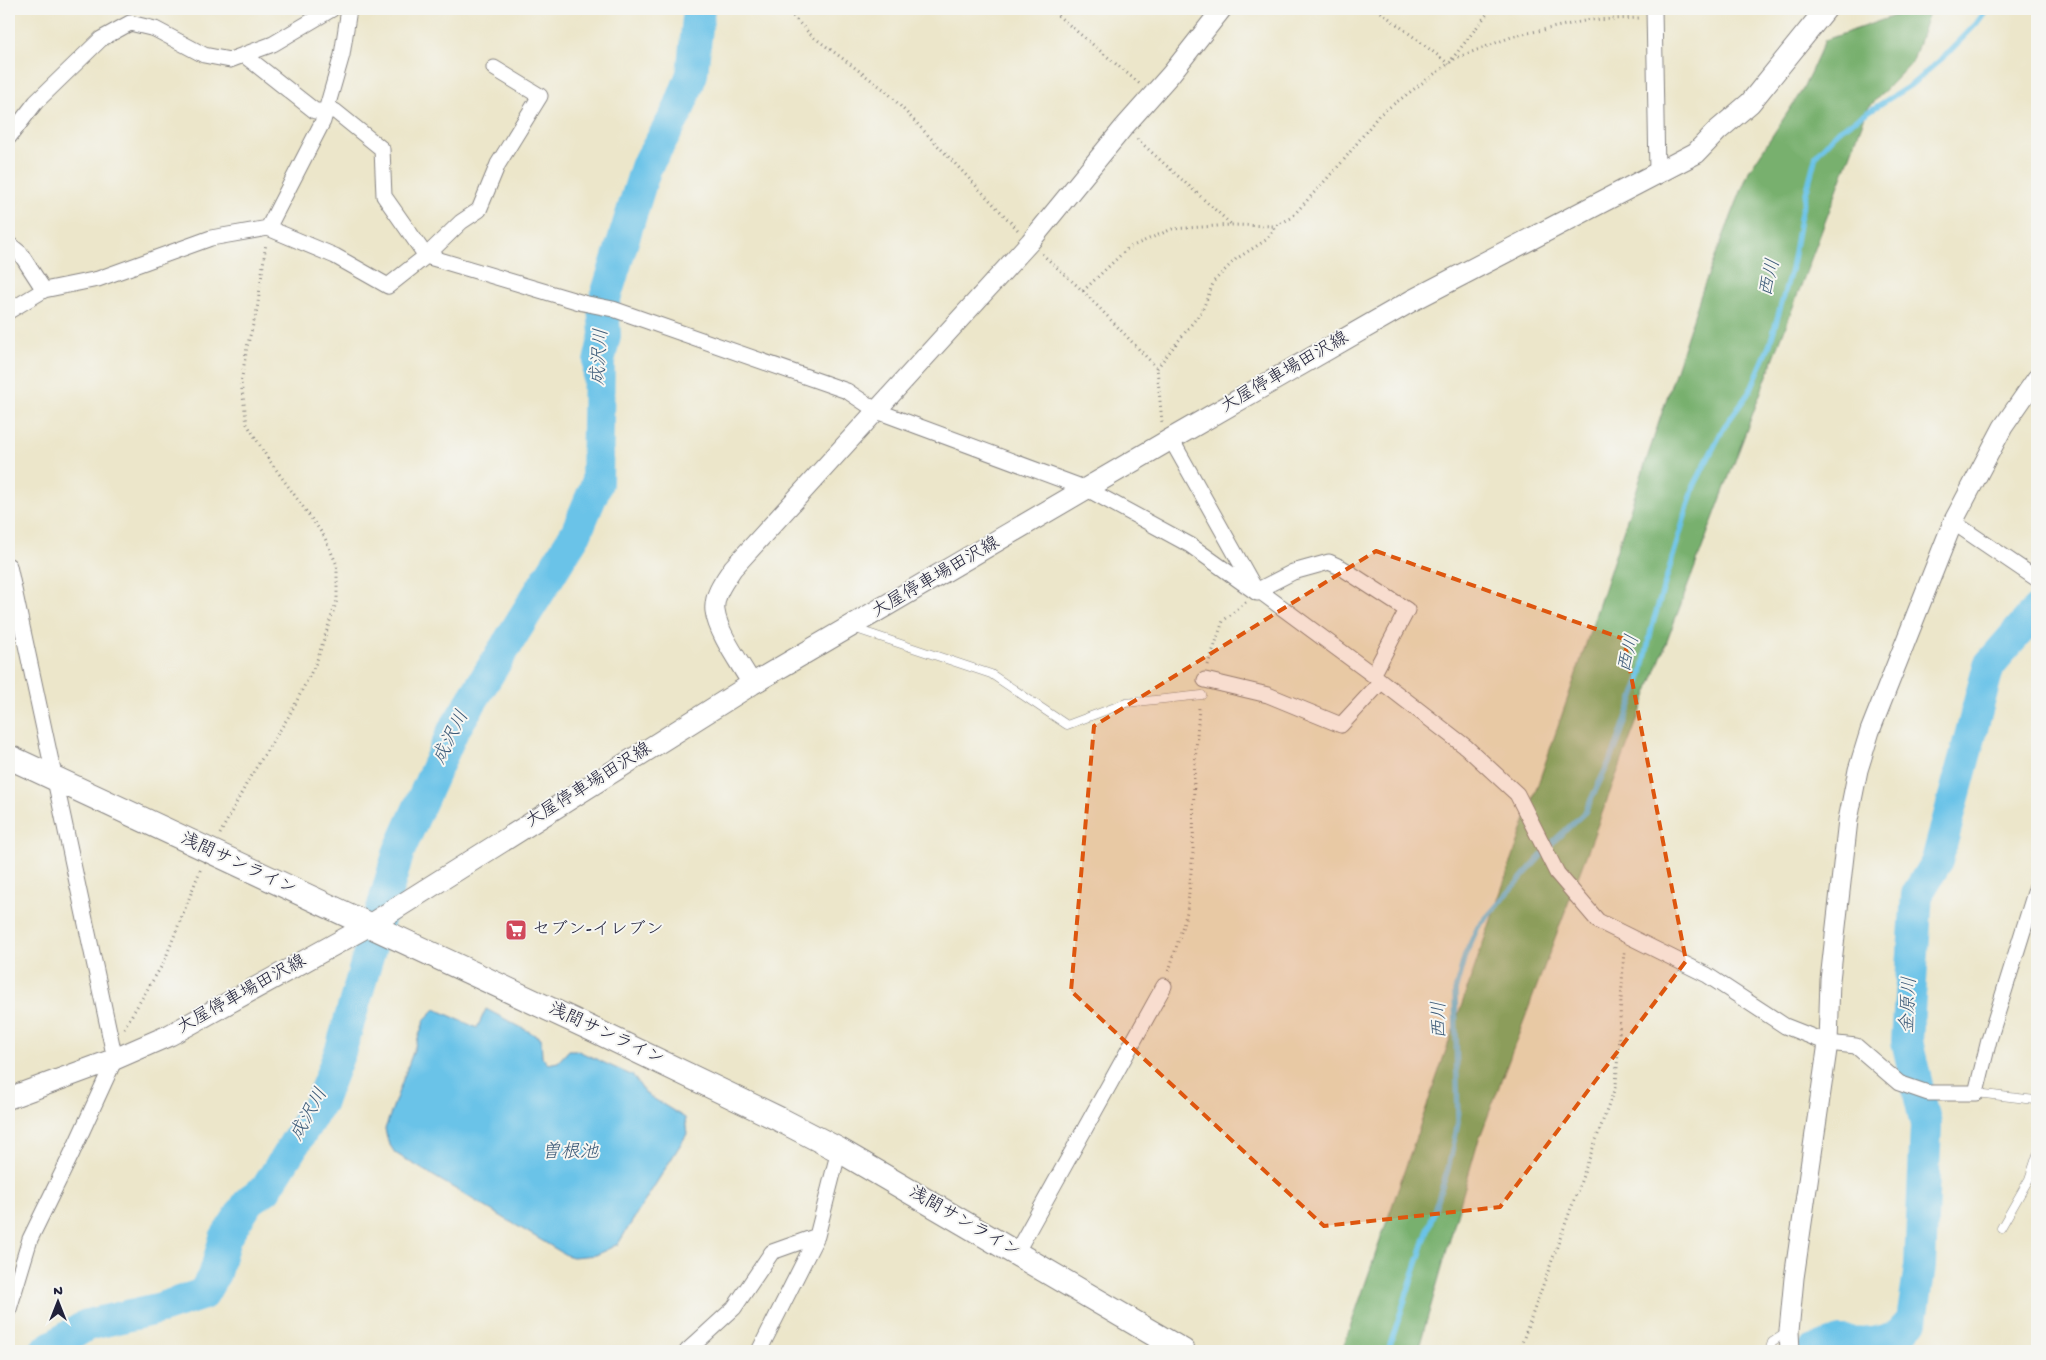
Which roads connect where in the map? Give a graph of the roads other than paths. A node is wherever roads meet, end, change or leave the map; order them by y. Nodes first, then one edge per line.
1 (332, 9) edge
2 (349, 9) edge
3 (1222, 9) edge
4 (1826, 9) edge
5 (1654, 13) edge
6 (244, 55) junction
7 (494, 68) dead end
8 (325, 111) junction
9 (9, 137) edge
10 (1657, 172) junction
11 (268, 228) junction
12 (9, 244) edge
13 (426, 256) junction
14 (44, 290) junction
15 (9, 311) edge
16 (2037, 378) edge
17 (877, 410) junction
18 (1171, 439) junction
19 (1087, 489) junction
20 (1953, 522) junction
21 (9, 566) edge
22 (2037, 580) edge
23 (1258, 592) junction
24 (852, 628) junction
25 (1377, 678) junction
26 (752, 684) junction
27 (1203, 687) joint
28 (9, 758) edge
29 (56, 780) junction
30 (2037, 886) edge
31 (377, 930) junction
32 (1164, 986) road end
33 (1828, 1043) junction
34 (115, 1059) junction
35 (1976, 1093) junction
36 (9, 1098) edge
37 (2037, 1103) edge
38 (839, 1150) junction
39 (2037, 1154) edge
40 (2001, 1228) dead end
41 (818, 1236) junction
42 (1016, 1253) junction
43 (9, 1309) edge
44 (1789, 1331) junction
45 (687, 1351) edge
46 (759, 1351) edge
47 (1183, 1351) edge
48 (1769, 1351) edge
49 (1790, 1351) edge

1 - 6 street
2 - 8 street
3 - 17 street
4 - 10 main road, 大屋停車場田沢線
5 - 10 street
6 - 8 street
6 - 9 street
7 - 13 street
8 - 11 street
8 - 13 street
10 - 18 main road, 大屋停車場田沢線
11 - 13 street
11 - 14 street
12 - 14 street
13 - 17 street
14 - 15 street
16 - 20 street
17 - 19 street
17 - 26 street
18 - 19 main road, 大屋停車場田沢線
18 - 23 street
19 - 23 street
19 - 24 main road, 大屋停車場田沢線
20 - 22 street
20 - 33 street
21 - 29 street
23 - 25 street
23 - 25 street
24 - 26 main road, 大屋停車場田沢線
24 - 27 lane
25 - 27 street
25 - 33 street
26 - 31 main road, 大屋停車場田沢線
28 - 29 main road, 浅間サンライン
29 - 31 main road, 浅間サンライン
29 - 34 street
30 - 35 street
31 - 34 main road, 大屋停車場田沢線
31 - 38 main road, 浅間サンライン
32 - 42 street
33 - 35 street
33 - 44 street
34 - 36 main road, 大屋停車場田沢線
34 - 43 street
35 - 37 lane
38 - 41 street
38 - 42 main road, 浅間サンライン
39 - 40 lane
41 - 45 street
41 - 46 street
42 - 47 main road, 浅間サンライン
44 - 48 lane
44 - 49 street

